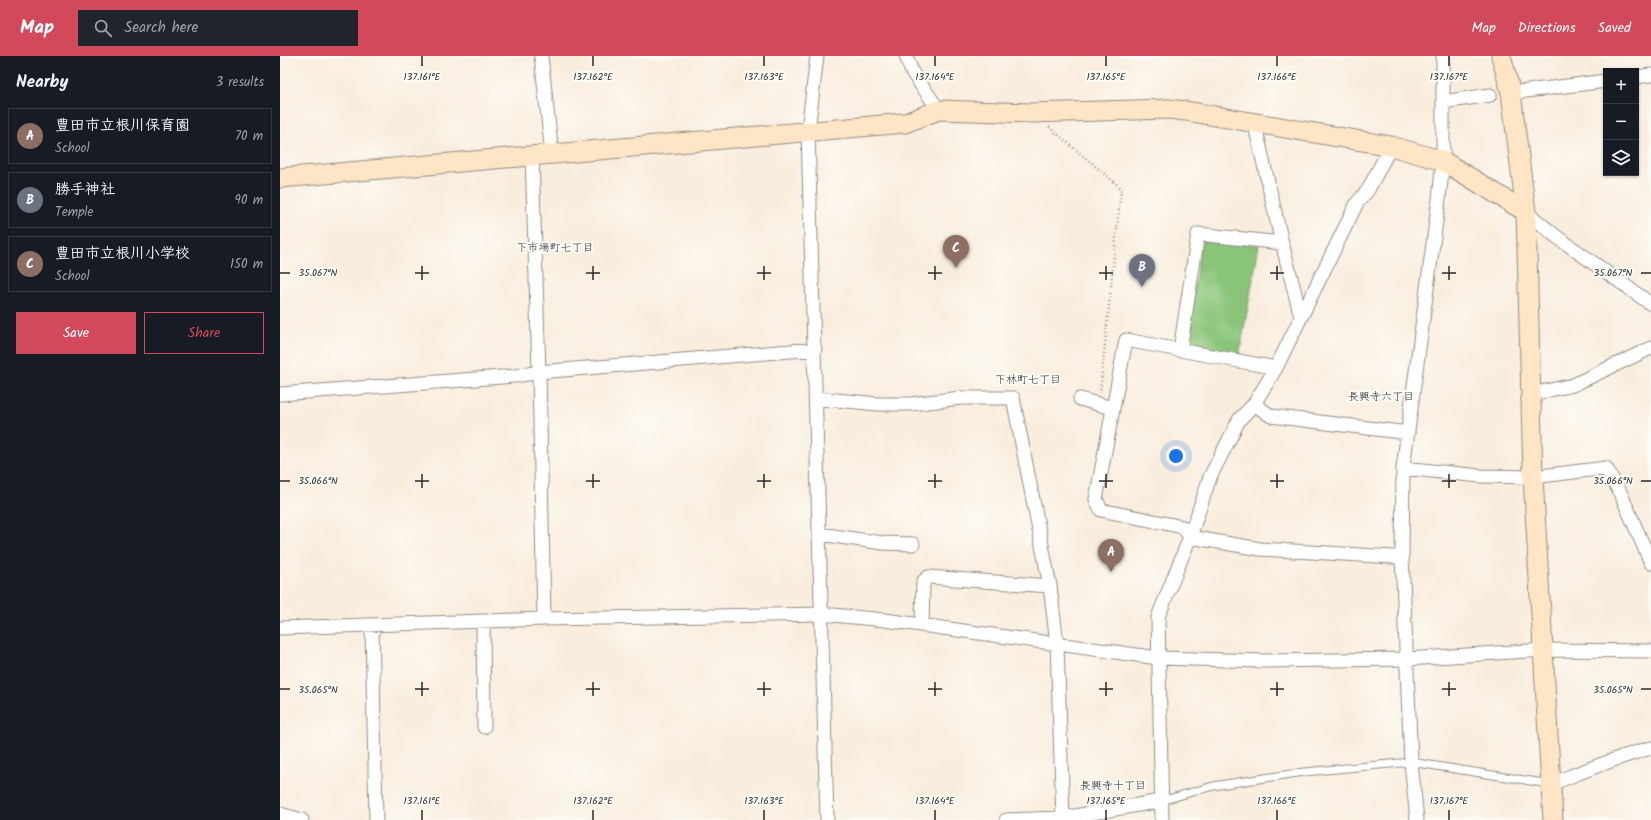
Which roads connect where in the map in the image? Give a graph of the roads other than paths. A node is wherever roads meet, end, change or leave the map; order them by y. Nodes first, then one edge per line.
1 (541, 56) edge
2 (817, 56) edge
3 (906, 56) edge
4 (1443, 56) edge
5 (1501, 56) edge
6 (1651, 75) edge
7 (1639, 77) edge
8 (1603, 81) edge
9 (1511, 93) junction
10 (1490, 95) dead end
11 (1443, 102) junction
12 (939, 110) junction
13 (1254, 121) junction
14 (808, 131) junction
15 (1391, 146) junction
16 (552, 154) junction
17 (532, 156) junction
18 (1443, 161) junction
19 (280, 178) edge
20 (1526, 212) junction
21 (1282, 243) junction
22 (1648, 299) edge
23 (1301, 317) junction
24 (1651, 348) edge
25 (815, 349) junction
26 (1180, 350) junction
27 (1276, 368) junction
28 (539, 372) junction
29 (280, 394) edge
30 (1532, 394) junction
31 (816, 398) junction
32 (1080, 399) dead end
33 (1254, 404) junction
34 (1112, 408) junction
35 (1408, 433) junction
36 (1403, 468) junction
37 (1534, 476) junction
38 (819, 534) junction
39 (1190, 537) junction
40 (913, 544) dead end
41 (1402, 556) junction
42 (1651, 564) edge
43 (1050, 586) junction
44 (822, 614) junction
45 (544, 619) junction
46 (483, 621) junction
47 (922, 625) junction
48 (372, 626) junction
49 (280, 628) edge
50 (1057, 644) junction
51 (1544, 650) junction
52 (1651, 650) edge
53 (1158, 658) junction
54 (1407, 659) junction
55 (484, 727) dead end
56 (1651, 748) edge
57 (1411, 762) junction
58 (1551, 784) junction
59 (1161, 801) junction
60 (280, 814) edge
61 (1063, 818) junction
62 (302, 820) edge
63 (376, 820) edge
64 (827, 820) edge
65 (1006, 820) edge
66 (1162, 820) edge
67 (1417, 820) edge
68 (1552, 820) edge

1 - 16 street
2 - 14 street
3 - 12 street
4 - 11 street
5 - 9 street
6 - 7 street
8 - 9 street
9 - 20 street
10 - 11 street
11 - 18 street
12 - 13 street
12 - 14 street
13 - 15 street
13 - 21 street
14 - 16 street
14 - 25 street
15 - 18 street
15 - 23 street
16 - 17 street
17 - 19 street
17 - 28 street
18 - 20 street
18 - 35 street
20 - 22 street
20 - 30 street
21 - 23 street
21 - 26 street
23 - 27 street
24 - 30 street
25 - 28 street
25 - 31 street
26 - 27 street
26 - 34 street
27 - 33 street
28 - 29 street
28 - 45 street
30 - 37 street
31 - 38 street
31 - 43 street
32 - 34 street
33 - 35 street
33 - 39 street
34 - 39 street
35 - 36 street
36 - 37 street
36 - 41 street
37 - 42 street
37 - 51 street
38 - 40 street
38 - 44 street
39 - 41 street
39 - 53 street
41 - 54 street
43 - 47 street
43 - 50 street
44 - 45 street
44 - 47 street
44 - 64 street
45 - 46 street
46 - 48 street
46 - 55 street
47 - 50 street
48 - 49 street
48 - 63 street
50 - 53 street
50 - 61 street
51 - 52 street
51 - 54 street
51 - 58 street
53 - 54 street
53 - 59 street
54 - 57 street
56 - 58 street
57 - 58 lane
57 - 59 lane
57 - 67 street
58 - 68 street
59 - 61 street
59 - 66 street
60 - 62 street
61 - 65 street

